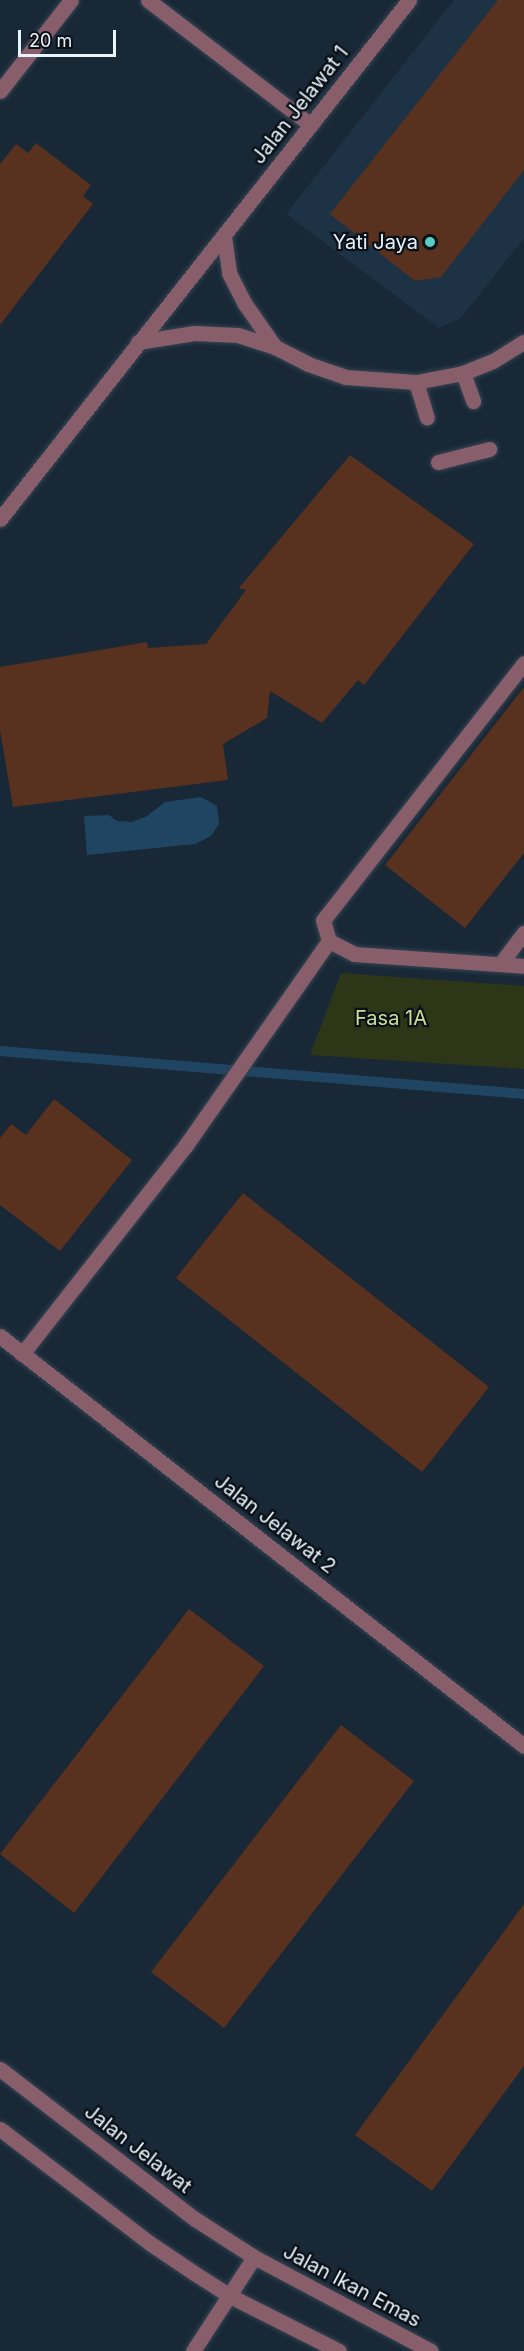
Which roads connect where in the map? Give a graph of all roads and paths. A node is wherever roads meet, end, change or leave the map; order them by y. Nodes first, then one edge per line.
1 (71, 0) edge
2 (148, 0) edge
3 (410, 0) edge
4 (0, 91) edge
5 (311, 125) junction
6 (224, 236) junction
7 (138, 342) junction
8 (524, 342) edge
9 (275, 347) junction
10 (463, 373) junction
11 (416, 382) junction
12 (473, 401) dead end
13 (427, 417) dead end
14 (489, 449) dead end
15 (438, 462) dead end
16 (0, 519) edge
17 (524, 663) edge
18 (524, 933) edge
19 (329, 941) junction
20 (501, 963) junction
21 (524, 966) edge
22 (0, 1336) edge
23 (22, 1354) junction
24 (524, 1746) edge
25 (0, 2069) edge
26 (0, 2130) edge
27 (254, 2257) junction
28 (230, 2296) junction
29 (194, 2351) edge
30 (339, 2351) edge
31 (431, 2351) edge

1 - 4 street
2 - 5 street
3 - 5 street, Jalan Jelawat 1
5 - 6 street, Jalan Jelawat 1
6 - 7 street, Jalan Jelawat 1
6 - 9 street
7 - 9 street
7 - 16 street, Jalan Jelawat 1
8 - 10 street
9 - 11 street
10 - 11 street
10 - 12 street
11 - 13 street
14 - 15 street
17 - 19 street
18 - 20 street
19 - 20 street
19 - 23 street
20 - 21 street
22 - 23 street, Jalan Jelawat 2
23 - 24 street, Jalan Jelawat 2
25 - 27 street, Jalan Jelawat
26 - 28 street
27 - 28 street
27 - 31 street, Jalan Ikan Emas
28 - 29 street
28 - 30 street

